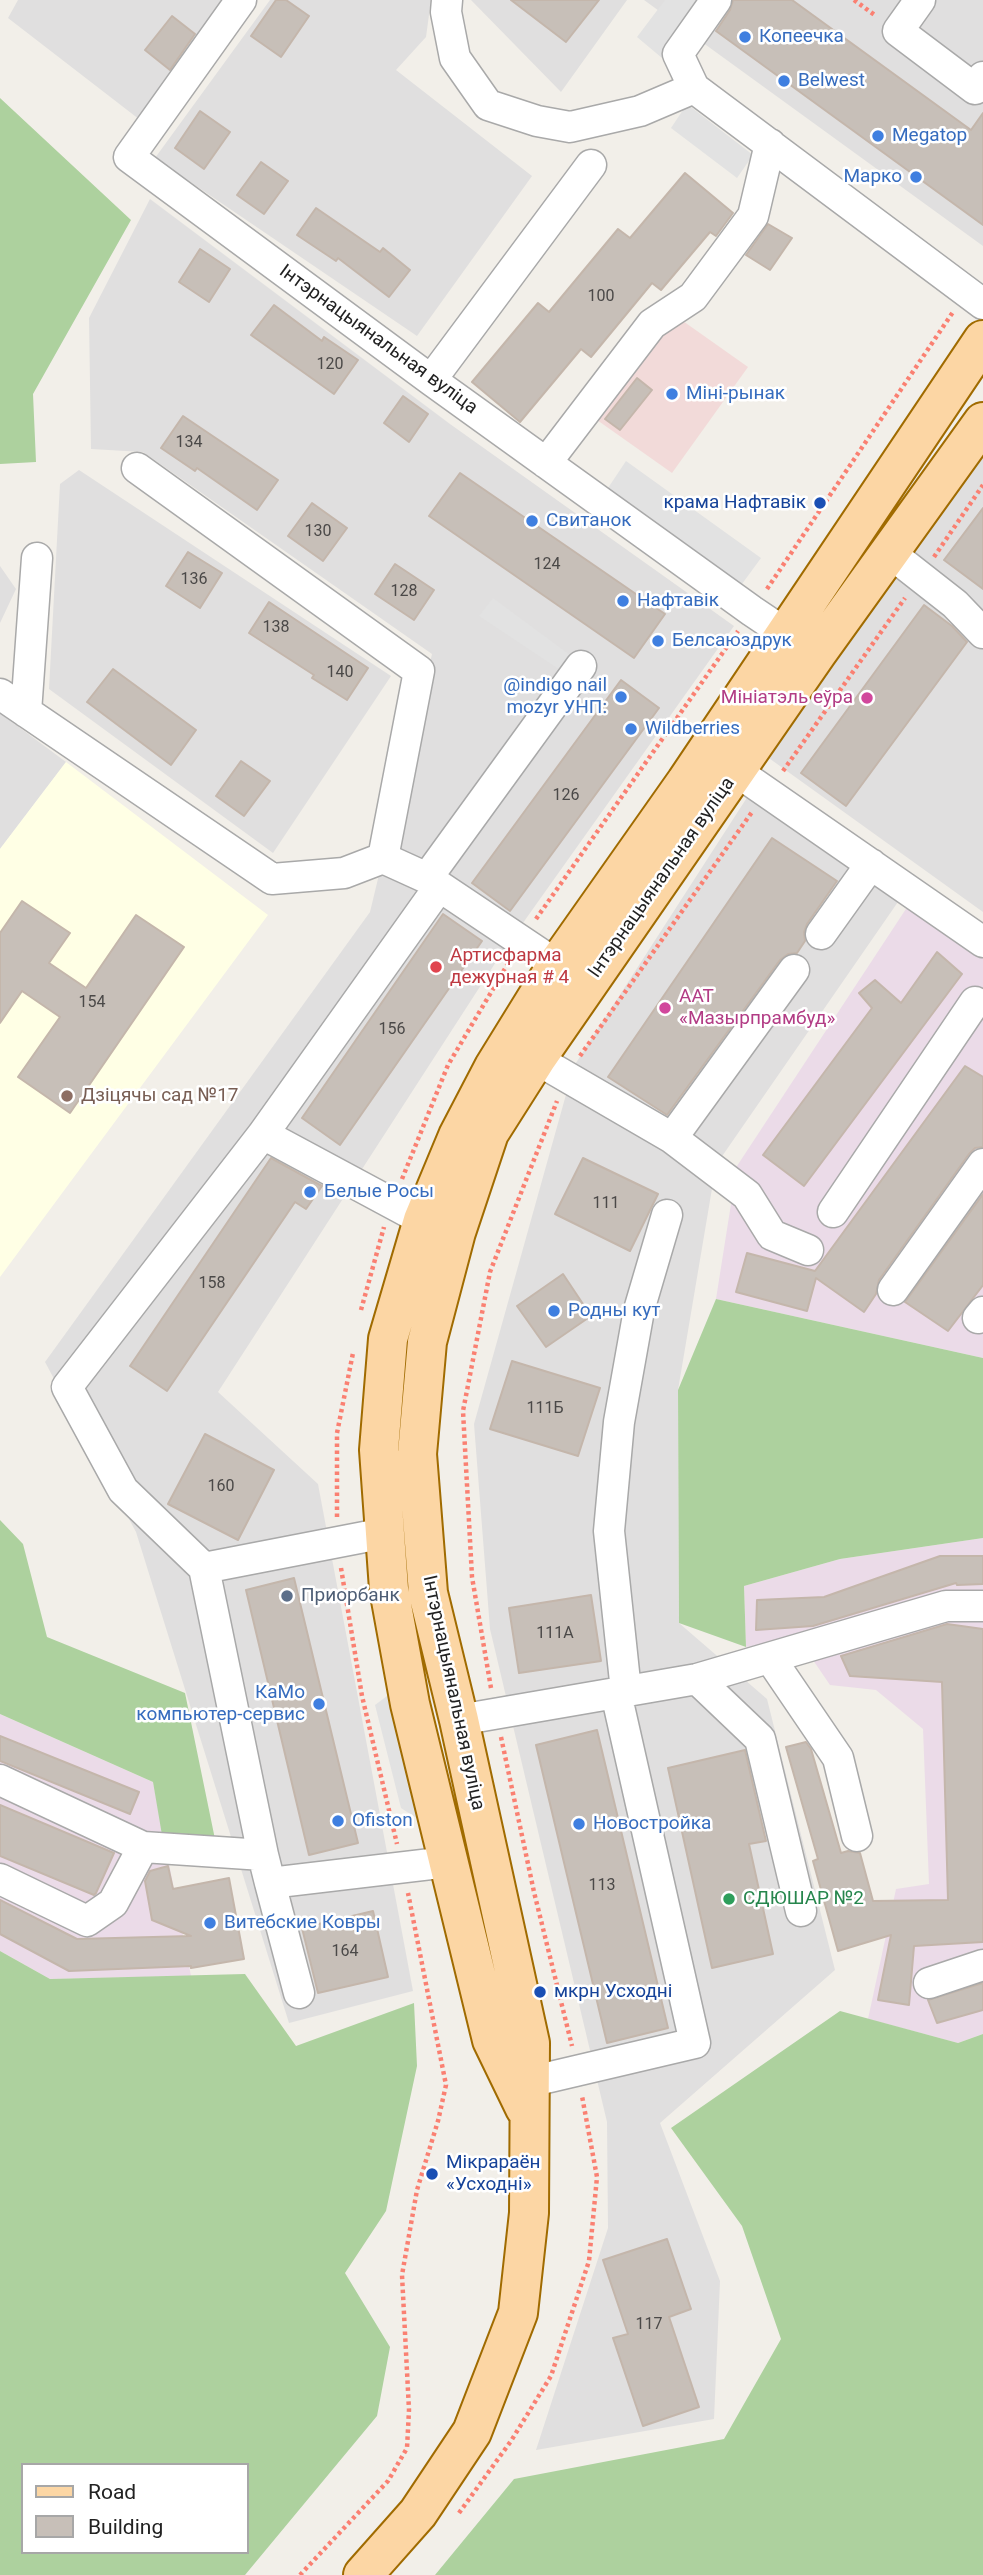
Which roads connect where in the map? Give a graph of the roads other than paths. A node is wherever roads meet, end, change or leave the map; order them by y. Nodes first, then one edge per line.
1 (241, 0) edge
2 (447, 0) edge
3 (716, 0) edge
4 (920, 0) edge
5 (983, 77) edge
6 (694, 88) junction
7 (770, 144) junction
8 (591, 165) dead end
9 (974, 299) edge
10 (983, 341) edge
11 (431, 380) junction
12 (983, 422) edge
13 (546, 463) junction
14 (136, 468) dead end
15 (890, 554) junction
16 (37, 558) dead end
17 (983, 633) edge
18 (801, 643) junction
19 (581, 666) dead end
20 (0, 694) edge
21 (26, 712) junction
22 (736, 771) junction
23 (383, 858) junction
24 (871, 864) junction
25 (433, 883) junction
26 (821, 934) dead end
27 (983, 942) edge
28 (557, 965) junction
29 (794, 970) dead end
30 (980, 1002) edge
31 (536, 1059) junction
32 (263, 1134) junction
33 (672, 1138) junction
34 (983, 1164) edge
35 (833, 1212) dead end
36 (667, 1215) dead end
37 (423, 1218) junction
38 (808, 1250) dead end
39 (893, 1290) dead end
40 (385, 1533) junction
41 (204, 1568) junction
42 (983, 1606) edge
43 (771, 1658) junction
44 (697, 1679) junction
45 (621, 1692) junction
46 (459, 1720) junction
47 (0, 1780) edge
48 (857, 1836) dead end
49 (143, 1847) junction
50 (449, 1862) junction
51 (266, 1869) junction
52 (0, 1879) edge
53 (801, 1911) dead end
54 (983, 1965) edge
55 (929, 1983) dead end
56 (299, 1993) dead end
57 (529, 2099) junction
58 (363, 2575) edge

1 - 11 lane, Інтэрнацыянальная вуліца
2 - 6 lane
3 - 6 lane
4 - 5 lane
6 - 7 lane
7 - 9 lane
7 - 13 lane
8 - 11 lane
10 - 18 main road, Інтэрнацыянальная вуліца
11 - 13 lane, Інтэрнацыянальная вуліца
12 - 15 main road, Інтэрнацыянальная вуліца
13 - 18 lane, Інтэрнацыянальная вуліца
14 - 23 lane
15 - 17 lane
15 - 18 main road, Інтэрнацыянальная вуліца
16 - 21 lane
18 - 22 main road, Інтэрнацыянальная вуліца
18 - 28 main road, Інтэрнацыянальная вуліца
19 - 25 lane
20 - 21 lane
21 - 23 lane
22 - 24 lane
22 - 31 main road, Інтэрнацыянальная вуліца
23 - 25 lane
24 - 26 lane
24 - 27 lane
25 - 28 lane
25 - 32 lane
28 - 37 main road, Інтэрнацыянальная вуліца
29 - 33 lane
30 - 35 lane
31 - 33 lane
31 - 37 main road, Інтэрнацыянальная вуліца
32 - 37 lane
32 - 41 lane
33 - 38 lane
34 - 39 lane
36 - 45 lane
37 - 40 main road, Інтэрнацыянальная вуліца
37 - 46 main road, Інтэрнацыянальная вуліца
40 - 41 lane
40 - 50 main road, Інтэрнацыянальная вуліца
41 - 51 lane
42 - 43 lane
43 - 44 lane
43 - 48 lane
44 - 45 lane
44 - 53 lane
45 - 46 lane
45 - 57 lane
46 - 57 main road, Інтэрнацыянальная вуліца
47 - 49 lane
49 - 51 lane
49 - 52 lane
50 - 51 lane
50 - 57 main road, Інтэрнацыянальная вуліца
51 - 56 lane
54 - 55 lane
57 - 58 main road, Інтэрнацыянальная вуліца

